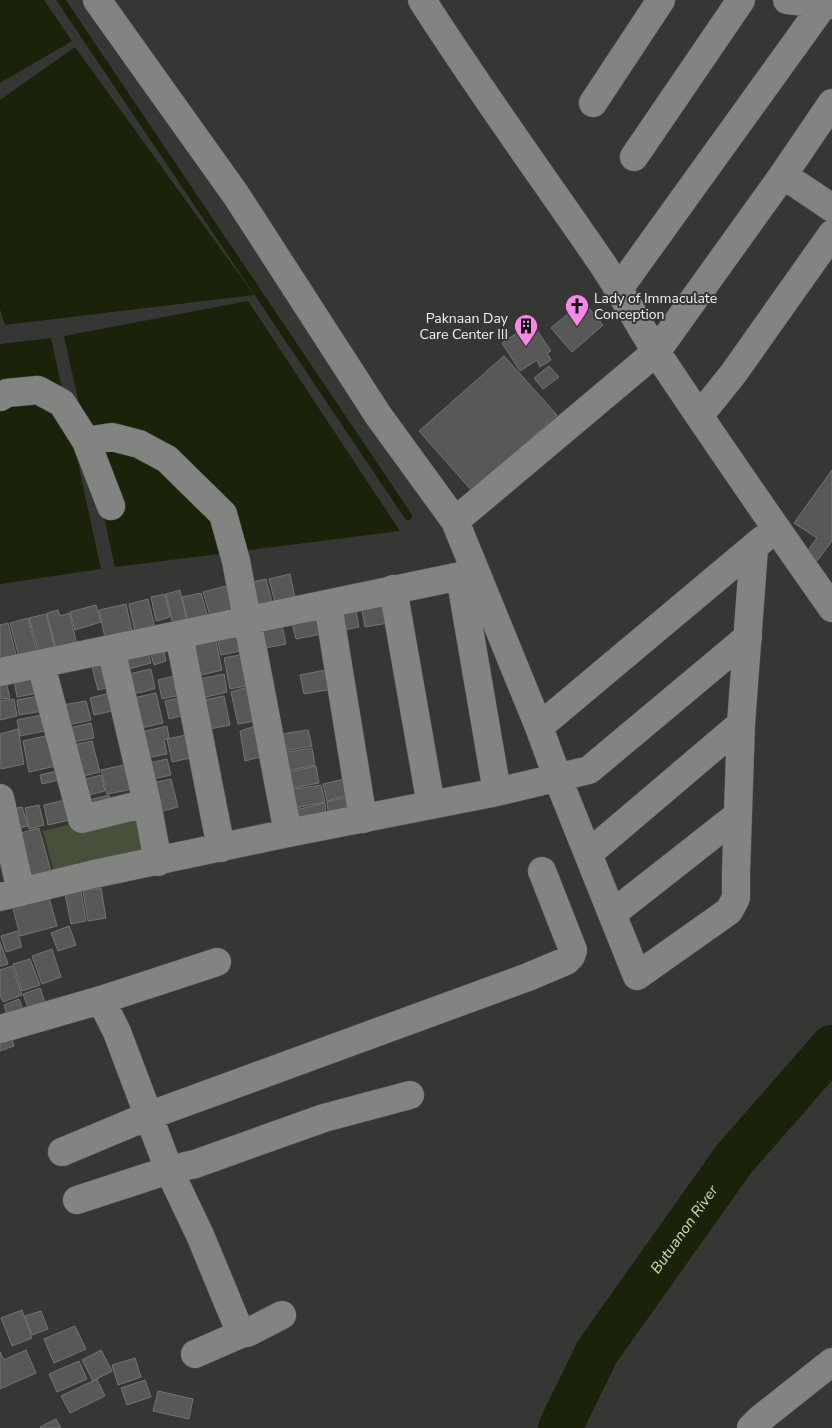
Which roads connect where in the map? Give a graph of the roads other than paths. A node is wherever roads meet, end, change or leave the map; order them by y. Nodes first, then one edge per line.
1 (97, 0) edge
2 (422, 0) edge
3 (661, 0) edge
4 (741, 0) edge
5 (787, 0) edge
6 (828, 5) edge
7 (593, 103) dead end
8 (832, 103) edge
9 (634, 156) dead end
10 (783, 176) junction
11 (832, 208) edge
12 (832, 234) edge
13 (618, 290) junction
14 (656, 352) junction
15 (0, 397) edge
16 (700, 415) junction
17 (86, 441) junction
18 (111, 506) dead end
19 (455, 521) junction
20 (775, 527) junction
21 (754, 548) junction
22 (468, 574) junction
23 (393, 589) junction
24 (328, 604) junction
25 (832, 608) edge
26 (247, 620) junction
27 (179, 635) junction
28 (748, 637) junction
29 (111, 649) junction
30 (42, 665) junction
31 (0, 672) edge
32 (741, 724) junction
33 (539, 727) junction
34 (558, 779) junction
35 (497, 792) junction
36 (0, 798) edge
37 (147, 803) junction
38 (431, 805) junction
39 (738, 815) junction
40 (363, 819) junction
41 (288, 833) junction
42 (221, 848) junction
43 (588, 854) junction
44 (158, 862) junction
45 (542, 871) dead end
46 (11, 894) edge
47 (612, 914) junction
48 (217, 962) dead end
49 (101, 1000) junction
50 (0, 1029) edge
51 (410, 1095) dead end
52 (148, 1116) junction
53 (62, 1152) dead end
54 (169, 1170) junction
55 (77, 1200) dead end
56 (282, 1315) dead end
57 (241, 1334) junction
58 (195, 1354) dead end
59 (832, 1362) edge
60 (752, 1428) edge

1 - 19 street
2 - 13 street
3 - 7 street
4 - 9 street
5 - 6 street
6 - 13 street
8 - 10 street
10 - 11 street
10 - 14 street
12 - 16 street
13 - 14 street
14 - 16 street
14 - 19 street
15 - 17 street
16 - 20 street
17 - 18 street
17 - 26 street
19 - 22 street
20 - 21 street
20 - 25 street
21 - 28 street
21 - 33 street
22 - 23 street
22 - 33 street
22 - 35 street
23 - 24 street
23 - 38 street
24 - 26 street
24 - 40 street
26 - 27 street
26 - 41 street
27 - 29 street
27 - 42 street
28 - 32 street
28 - 34 street
29 - 30 street
29 - 37 street
30 - 31 street
30 - 37 street
32 - 39 street
32 - 43 street
33 - 34 street
34 - 35 street
34 - 43 street
35 - 38 street
36 - 46 street
37 - 44 street
38 - 40 street
39 - 47 street
39 - 47 street
40 - 41 street
41 - 42 street
42 - 44 street
43 - 47 street
44 - 46 street
45 - 52 street
48 - 49 street
49 - 50 street
49 - 52 street
51 - 54 street
52 - 53 street
52 - 54 street
54 - 55 street
54 - 57 street
56 - 57 street
57 - 58 street
59 - 60 street

